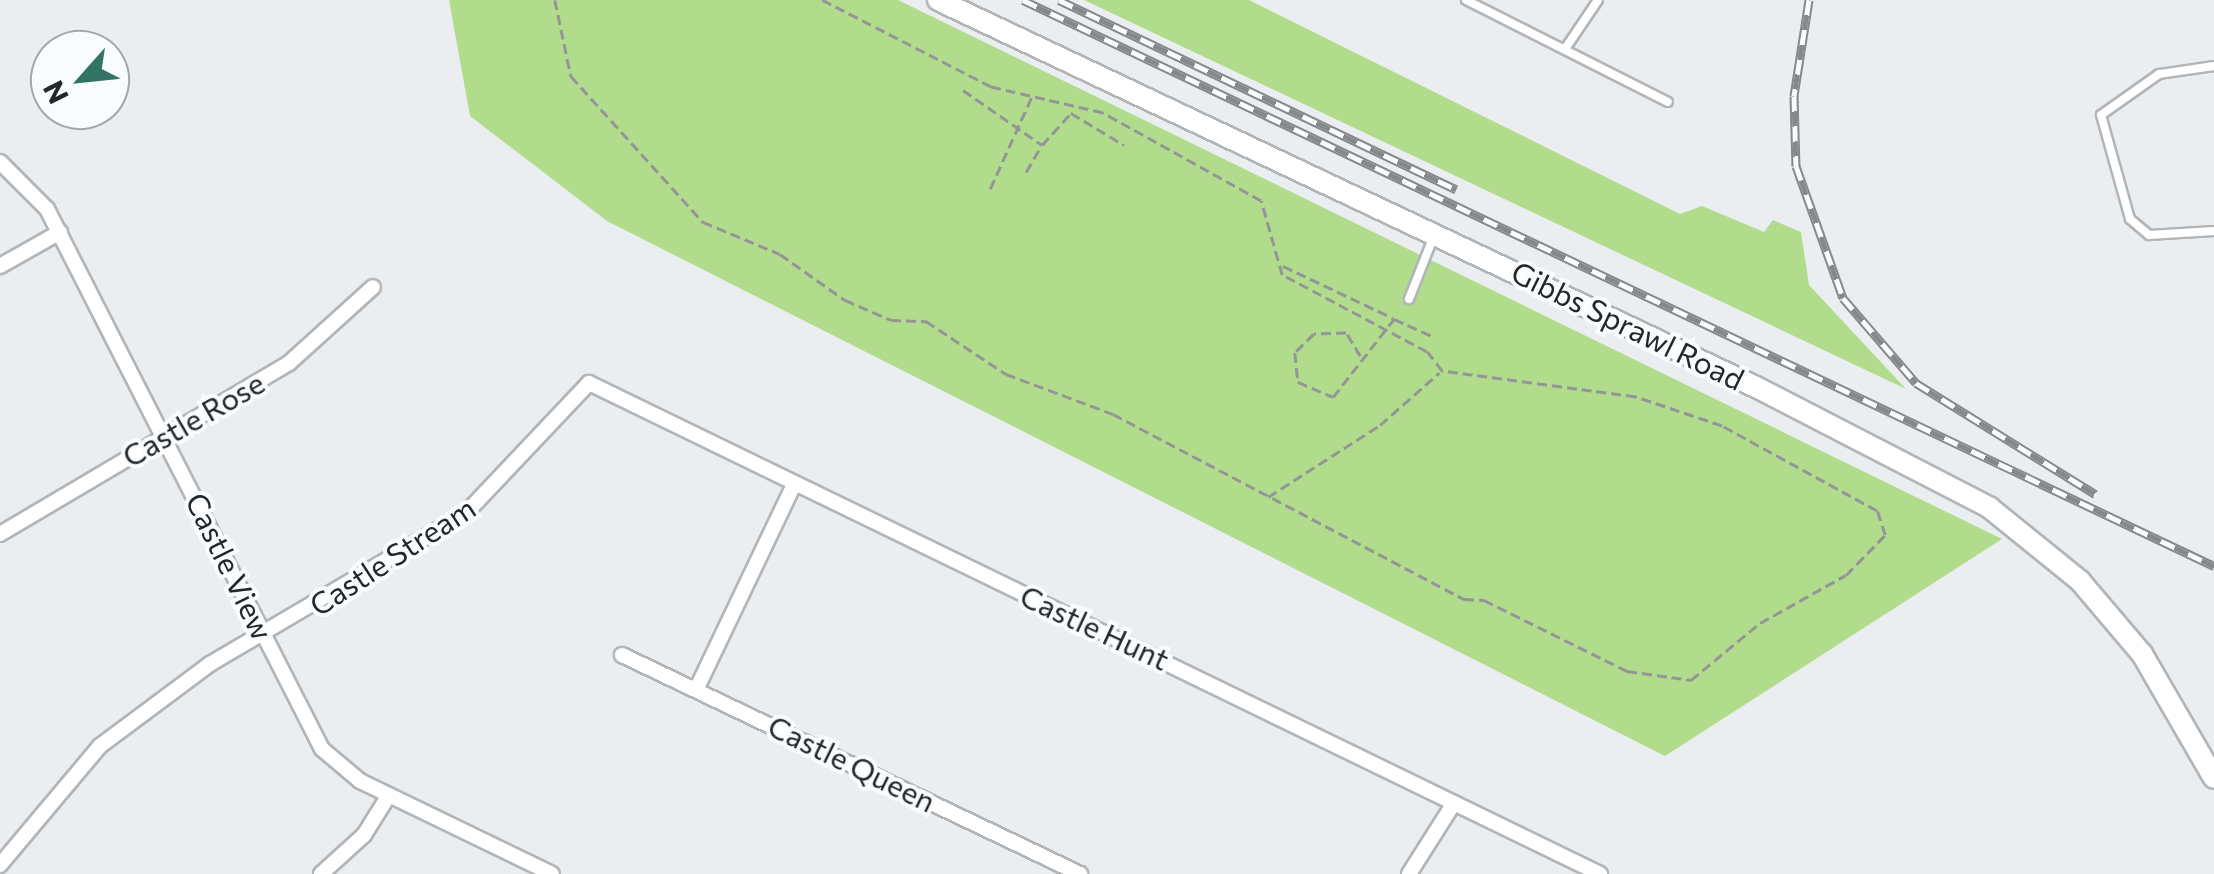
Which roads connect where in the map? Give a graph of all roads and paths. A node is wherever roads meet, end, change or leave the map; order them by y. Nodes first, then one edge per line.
1 (555, 0) edge
2 (822, 0) edge
3 (938, 0) edge
4 (1466, 0) edge
5 (1598, 0) edge
6 (1566, 49) junction
7 (2214, 66) edge
8 (963, 90) dead end
9 (1032, 95) junction
10 (1668, 102) dead end
11 (1023, 129) junction
12 (1042, 144) junction
13 (1124, 145) dead end
14 (0, 162) edge
15 (1026, 172) dead end
16 (990, 189) dead end
17 (60, 232) junction
18 (1435, 232) junction
19 (2214, 232) edge
20 (1282, 265) junction
21 (0, 266) edge
22 (374, 287) dead end
23 (1408, 299) dead end
24 (1394, 319) junction
25 (1389, 333) junction
26 (1432, 336) dead end
27 (1360, 356) junction
28 (1442, 371) junction
29 (589, 382) joint
30 (166, 436) junction
31 (794, 485) junction
32 (1266, 497) junction
33 (0, 534) edge
34 (264, 634) junction
35 (622, 655) dead end
36 (697, 688) junction
37 (2214, 778) edge
38 (389, 795) junction
39 (1454, 802) junction
40 (0, 865) edge
41 (321, 874) edge
42 (552, 874) edge
43 (1080, 874) edge
44 (1409, 874) edge
45 (1600, 874) edge

1 - 32 path
2 - 9 path
3 - 18 main road, Gibbs Sprawl Road
4 - 6 lane
5 - 6 lane
6 - 10 lane
7 - 19 lane
8 - 11 path
9 - 11 path
9 - 20 path
11 - 12 path
11 - 16 path
12 - 13 path
12 - 15 path
14 - 17 street, Castle View
17 - 21 street
17 - 30 street, Castle View
18 - 23 lane
18 - 37 main road, Gibbs Sprawl Road
20 - 24 path
20 - 25 path
22 - 30 street, Castle Rose
24 - 25 path
24 - 26 path
25 - 27 path
25 - 28 path
27 - 27 path
28 - 32 path
28 - 32 path
29 - 31 street, Castle Hunt
29 - 34 street, Castle Stream
30 - 33 street, Castle Rose
30 - 34 street, Castle View
31 - 36 street
31 - 39 street, Castle Hunt
34 - 38 street, Castle View
34 - 40 street, Castle Stream
35 - 36 street, Castle Queen
36 - 43 street, Castle Queen
38 - 41 street
38 - 42 street, Castle View
39 - 44 street
39 - 45 street, Castle Hunt

